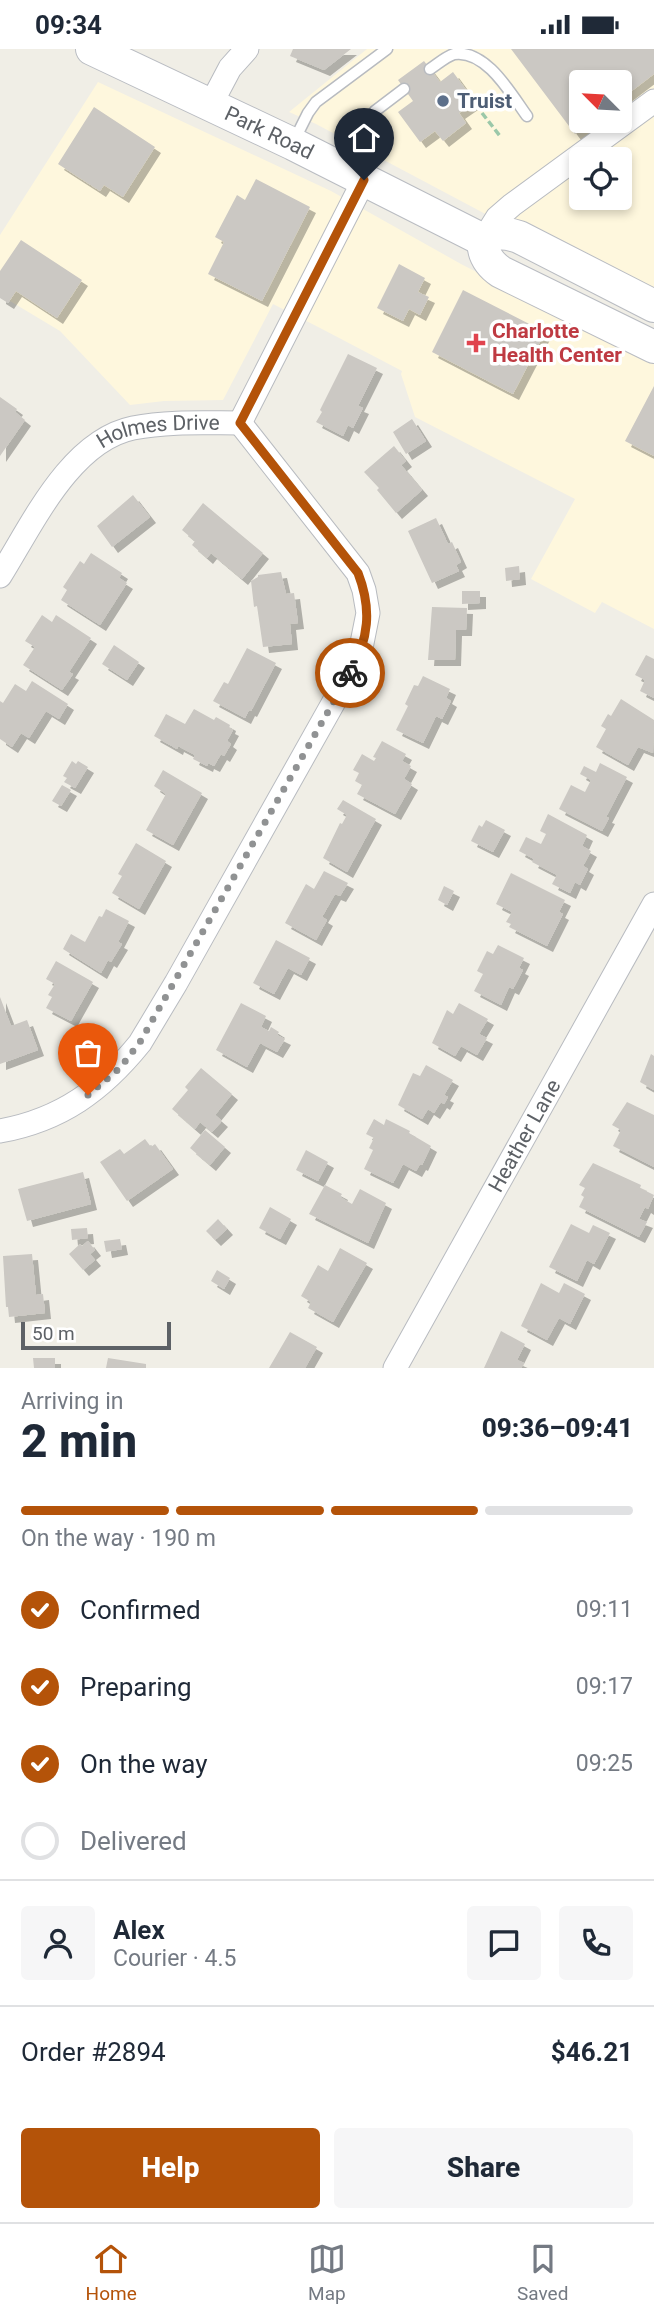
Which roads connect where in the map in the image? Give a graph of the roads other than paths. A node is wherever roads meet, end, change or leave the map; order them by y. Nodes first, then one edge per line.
1 (92, 49) edge
2 (247, 49) edge
3 (387, 49) edge
4 (430, 69) dead end
5 (404, 89) dead end
6 (654, 101) edge
7 (211, 104) junction
8 (527, 116) dead end
9 (293, 144) junction
10 (352, 173) junction
11 (478, 248) junction
12 (654, 306) edge
13 (654, 347) edge
14 (240, 423) junction
15 (0, 576) edge
16 (654, 904) edge
17 (0, 1131) edge
18 (395, 1368) edge

1 - 7 main road, Park Road
2 - 7 street
3 - 9 lane
4 - 8 lane
5 - 10 lane
6 - 11 street
7 - 9 main road, Park Road
9 - 10 main road, Park Road
10 - 11 main road, Park Road
10 - 14 street, Holmes Drive
11 - 12 main road
11 - 13 main road
14 - 15 street, Holmes Drive
14 - 17 street
16 - 18 street, Heather Lane

